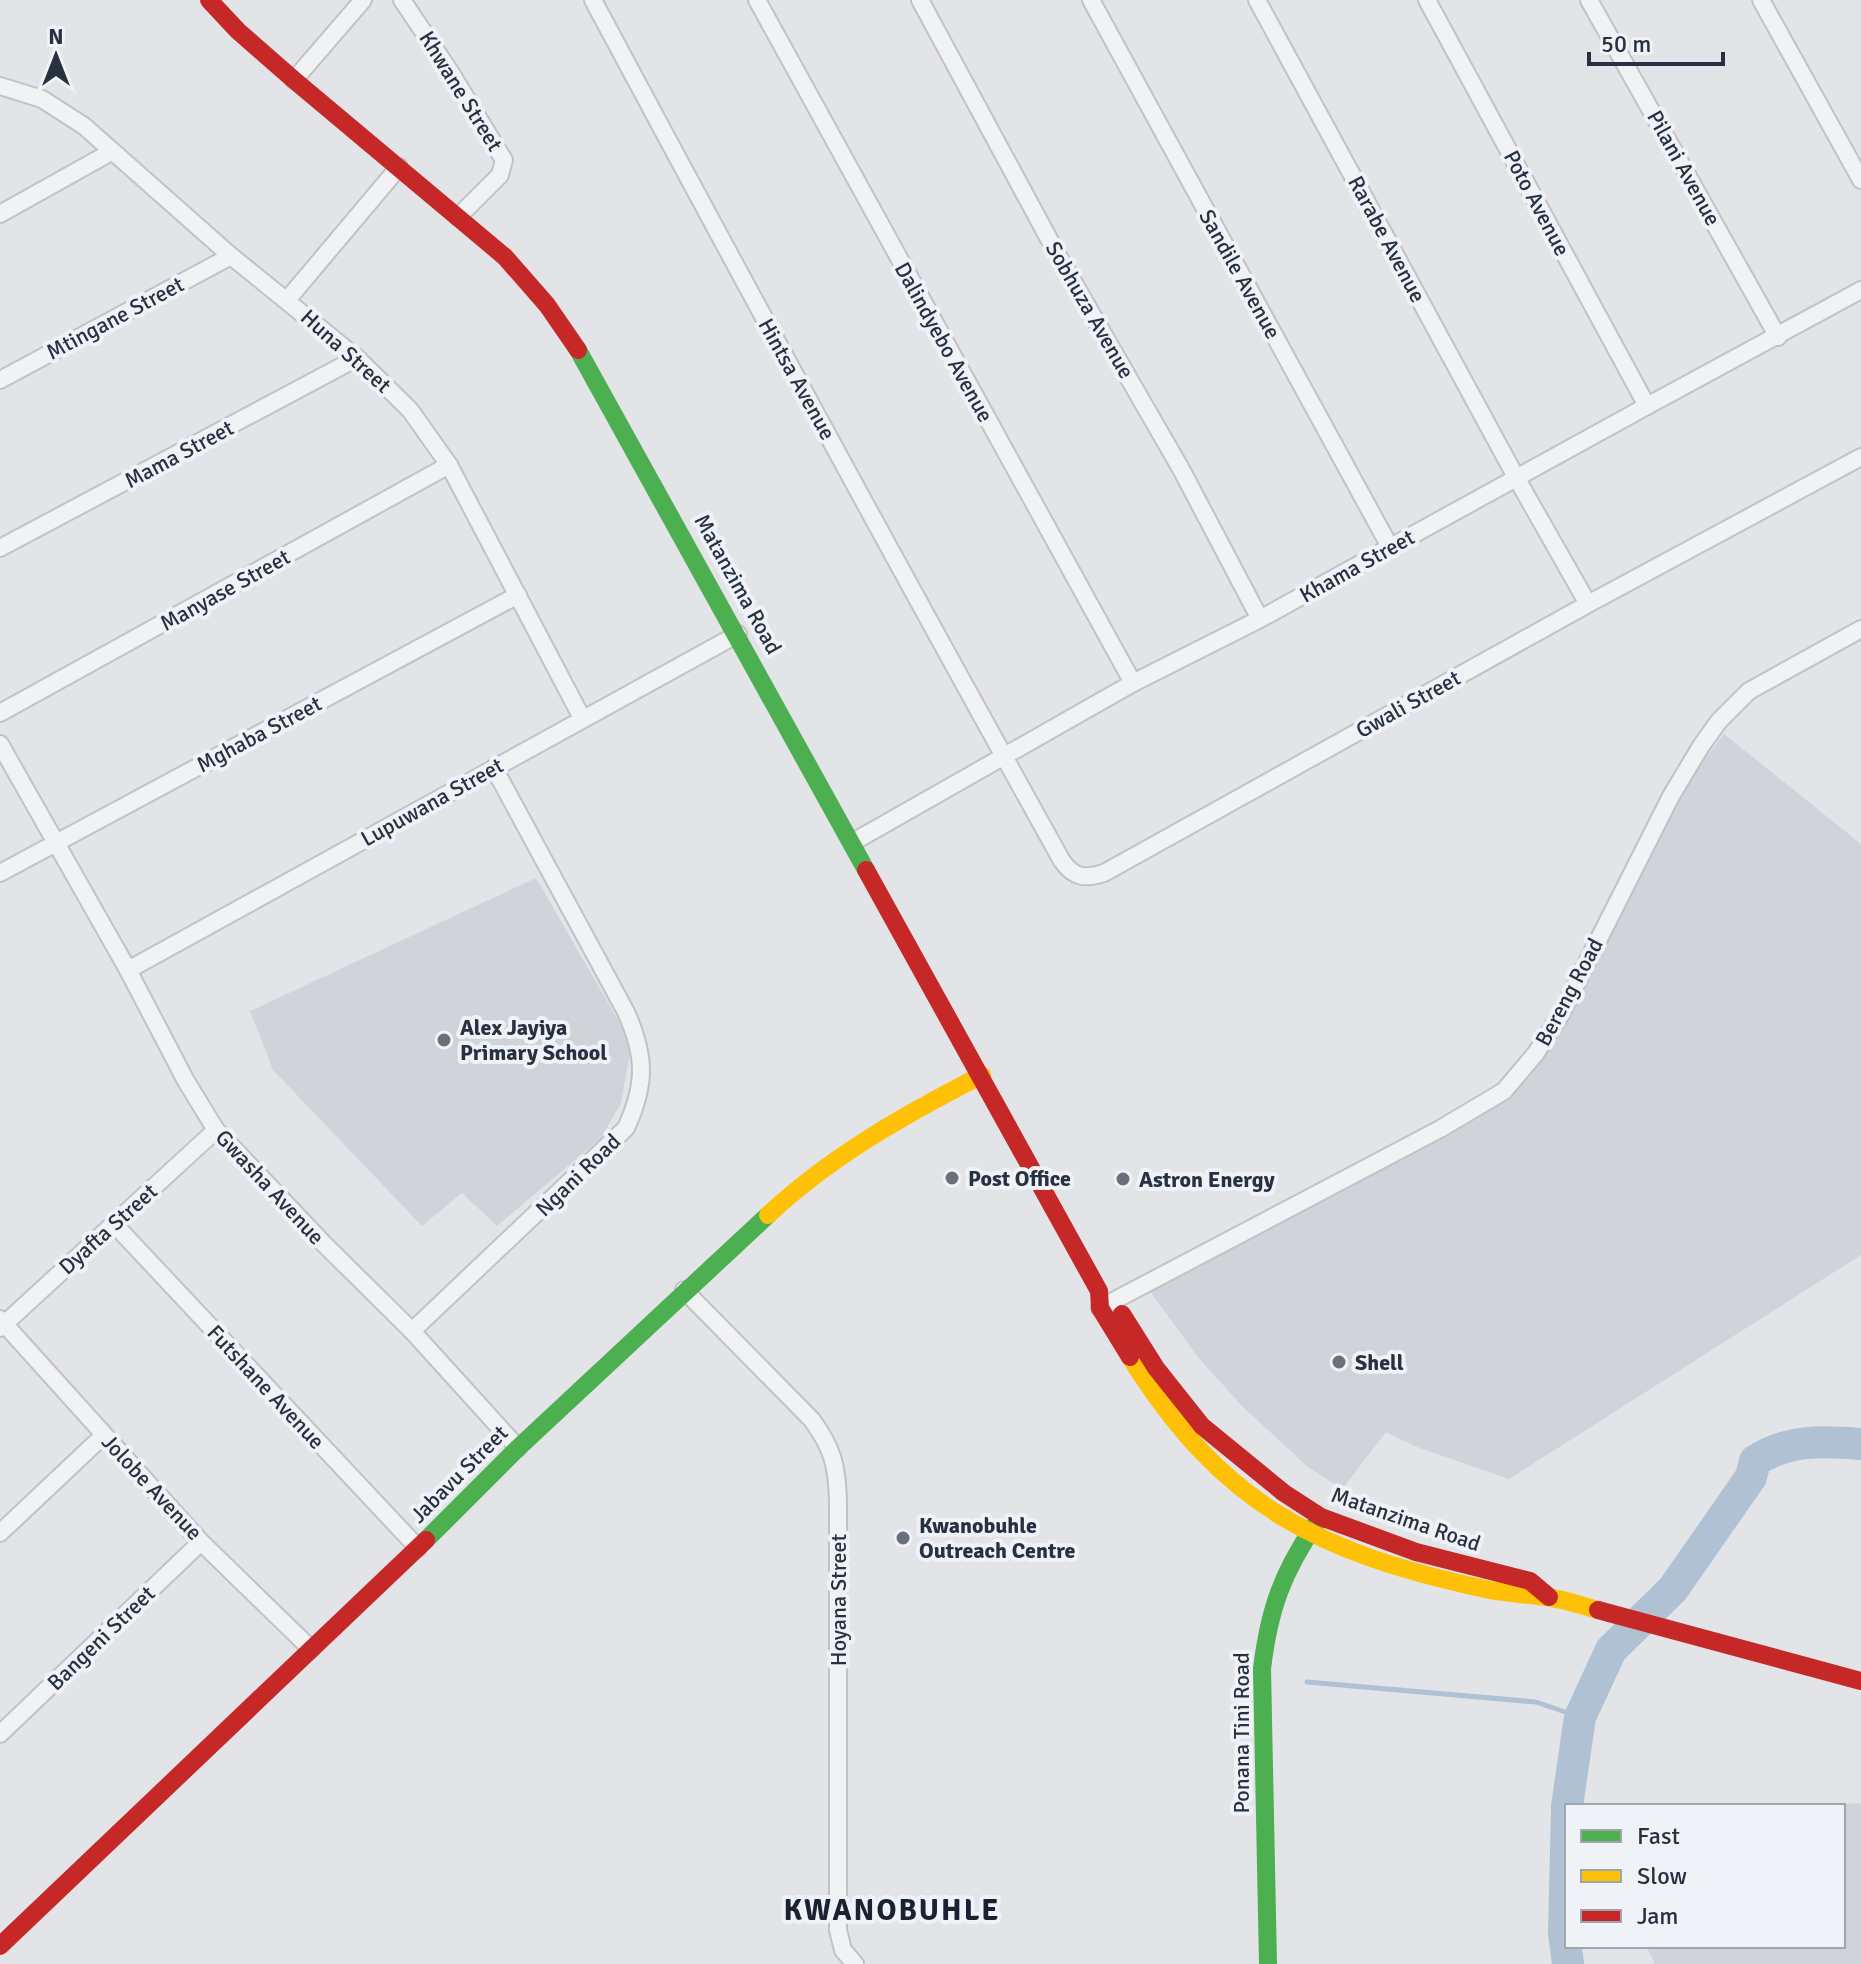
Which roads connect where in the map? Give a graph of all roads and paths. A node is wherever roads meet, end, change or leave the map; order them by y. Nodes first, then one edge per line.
1 (209, 0) edge
2 (363, 0) edge
3 (402, 0) edge
4 (593, 0) edge
5 (757, 0) edge
6 (920, 0) edge
7 (1091, 0) edge
8 (1257, 0) edge
9 (1427, 0) edge
10 (1589, 0) edge
11 (1761, 0) edge
12 (294, 80) junction
13 (0, 86) edge
14 (111, 152) junction
15 (399, 167) junction
16 (1861, 180) edge
17 (0, 214) edge
18 (458, 217) junction
19 (231, 256) junction
20 (1861, 290) edge
21 (287, 300) junction
22 (1778, 337) junction
23 (357, 358) junction
24 (0, 380) edge
25 (1647, 406) junction
26 (1861, 457) edge
27 (449, 465) junction
28 (1517, 479) junction
29 (1390, 547) junction
30 (0, 548) edge
31 (518, 595) junction
32 (1588, 604) junction
33 (1260, 619) junction
34 (1861, 629) edge
35 (738, 634) junction
36 (1133, 683) junction
37 (0, 713) edge
38 (582, 718) junction
39 (0, 744) edge
40 (1004, 756) junction
41 (494, 768) junction
42 (853, 842) junction
43 (54, 843) junction
44 (0, 873) edge
45 (128, 970) junction
46 (982, 1075) junction
47 (216, 1130) junction
48 (115, 1225) junction
49 (684, 1290) junction
50 (1104, 1300) junction
51 (1, 1323) edge
52 (412, 1331) junction
53 (104, 1435) junction
54 (518, 1448) junction
55 (1321, 1517) junction
56 (0, 1533) edge
57 (1309, 1534) junction
58 (201, 1542) junction
59 (418, 1548) junction
60 (1549, 1597) junction
61 (311, 1649) junction
62 (1861, 1681) edge
63 (0, 1734) edge
64 (0, 1946) edge
65 (855, 1964) edge
66 (1268, 1964) edge

1 - 12 street, Matanzima Road
2 - 12 street
3 - 18 street, Khwane Street
4 - 40 street, Hintsa Avenue
5 - 36 street, Dalindyebo Avenue
6 - 33 street, Sobhuza Avenue
7 - 29 street, Sandile Avenue
8 - 28 street, Rarabe Avenue
9 - 25 street, Poto Avenue
10 - 22 street, Pilani Avenue
11 - 16 street
12 - 15 street, Matanzima Road
13 - 14 street, Huna Street
14 - 17 street
14 - 19 street, Huna Street
15 - 18 street, Matanzima Road
15 - 21 street
18 - 35 street, Matanzima Road
19 - 21 street, Huna Street
19 - 24 street, Mtingane Street
20 - 22 street, Khama Street
21 - 23 street, Huna Street
22 - 25 street, Khama Street
23 - 27 street, Huna Street
23 - 30 street, Mama Street
25 - 28 street, Khama Street
26 - 32 street, Gwali Street
27 - 31 street, Huna Street
27 - 37 street, Manyase Street
28 - 29 street, Khama Street
28 - 32 street, Rarabe Avenue
29 - 33 street, Khama Street
31 - 38 street, Huna Street
31 - 43 street, Mghaba Street
32 - 40 street, Gwali Street
33 - 36 street, Khama Street
34 - 50 street, Bereng Road
35 - 38 street, Lupuwana Street
35 - 42 street, Matanzima Road
36 - 40 street, Khama Street
38 - 41 street, Lupuwana Street
39 - 43 street, Gwasha Avenue
40 - 42 street, Khama Street
41 - 45 street, Lupuwana Street
41 - 52 street, Ngani Road
42 - 46 street, Matanzima Road
43 - 44 street, Mghaba Street
43 - 45 street, Gwasha Avenue
45 - 47 street, Gwasha Avenue
46 - 49 street, Jabavu Street
46 - 50 street, Matanzima Road
47 - 48 street, Dyafta Street
47 - 52 street, Gwasha Avenue
48 - 51 street, Dyafta Street
48 - 59 street, Futshane Avenue
49 - 54 street, Jabavu Street
49 - 65 street, Hoyana Street
50 - 55 street, Matanzima Road
50 - 57 street, Matanzima Road
51 - 53 street, Jolobe Avenue
52 - 54 street, Gwasha Avenue
53 - 56 street
53 - 58 street, Jolobe Avenue
54 - 59 street, Jabavu Street
55 - 57 street, Ponana Tini Road
55 - 60 street, Matanzima Road
57 - 60 street, Matanzima Road
57 - 66 street, Ponana Tini Road
58 - 61 street, Jolobe Avenue
58 - 63 street, Bangeni Street
59 - 61 street, Jabavu Street
60 - 62 street, Matanzima Road
61 - 64 street, Jabavu Street

